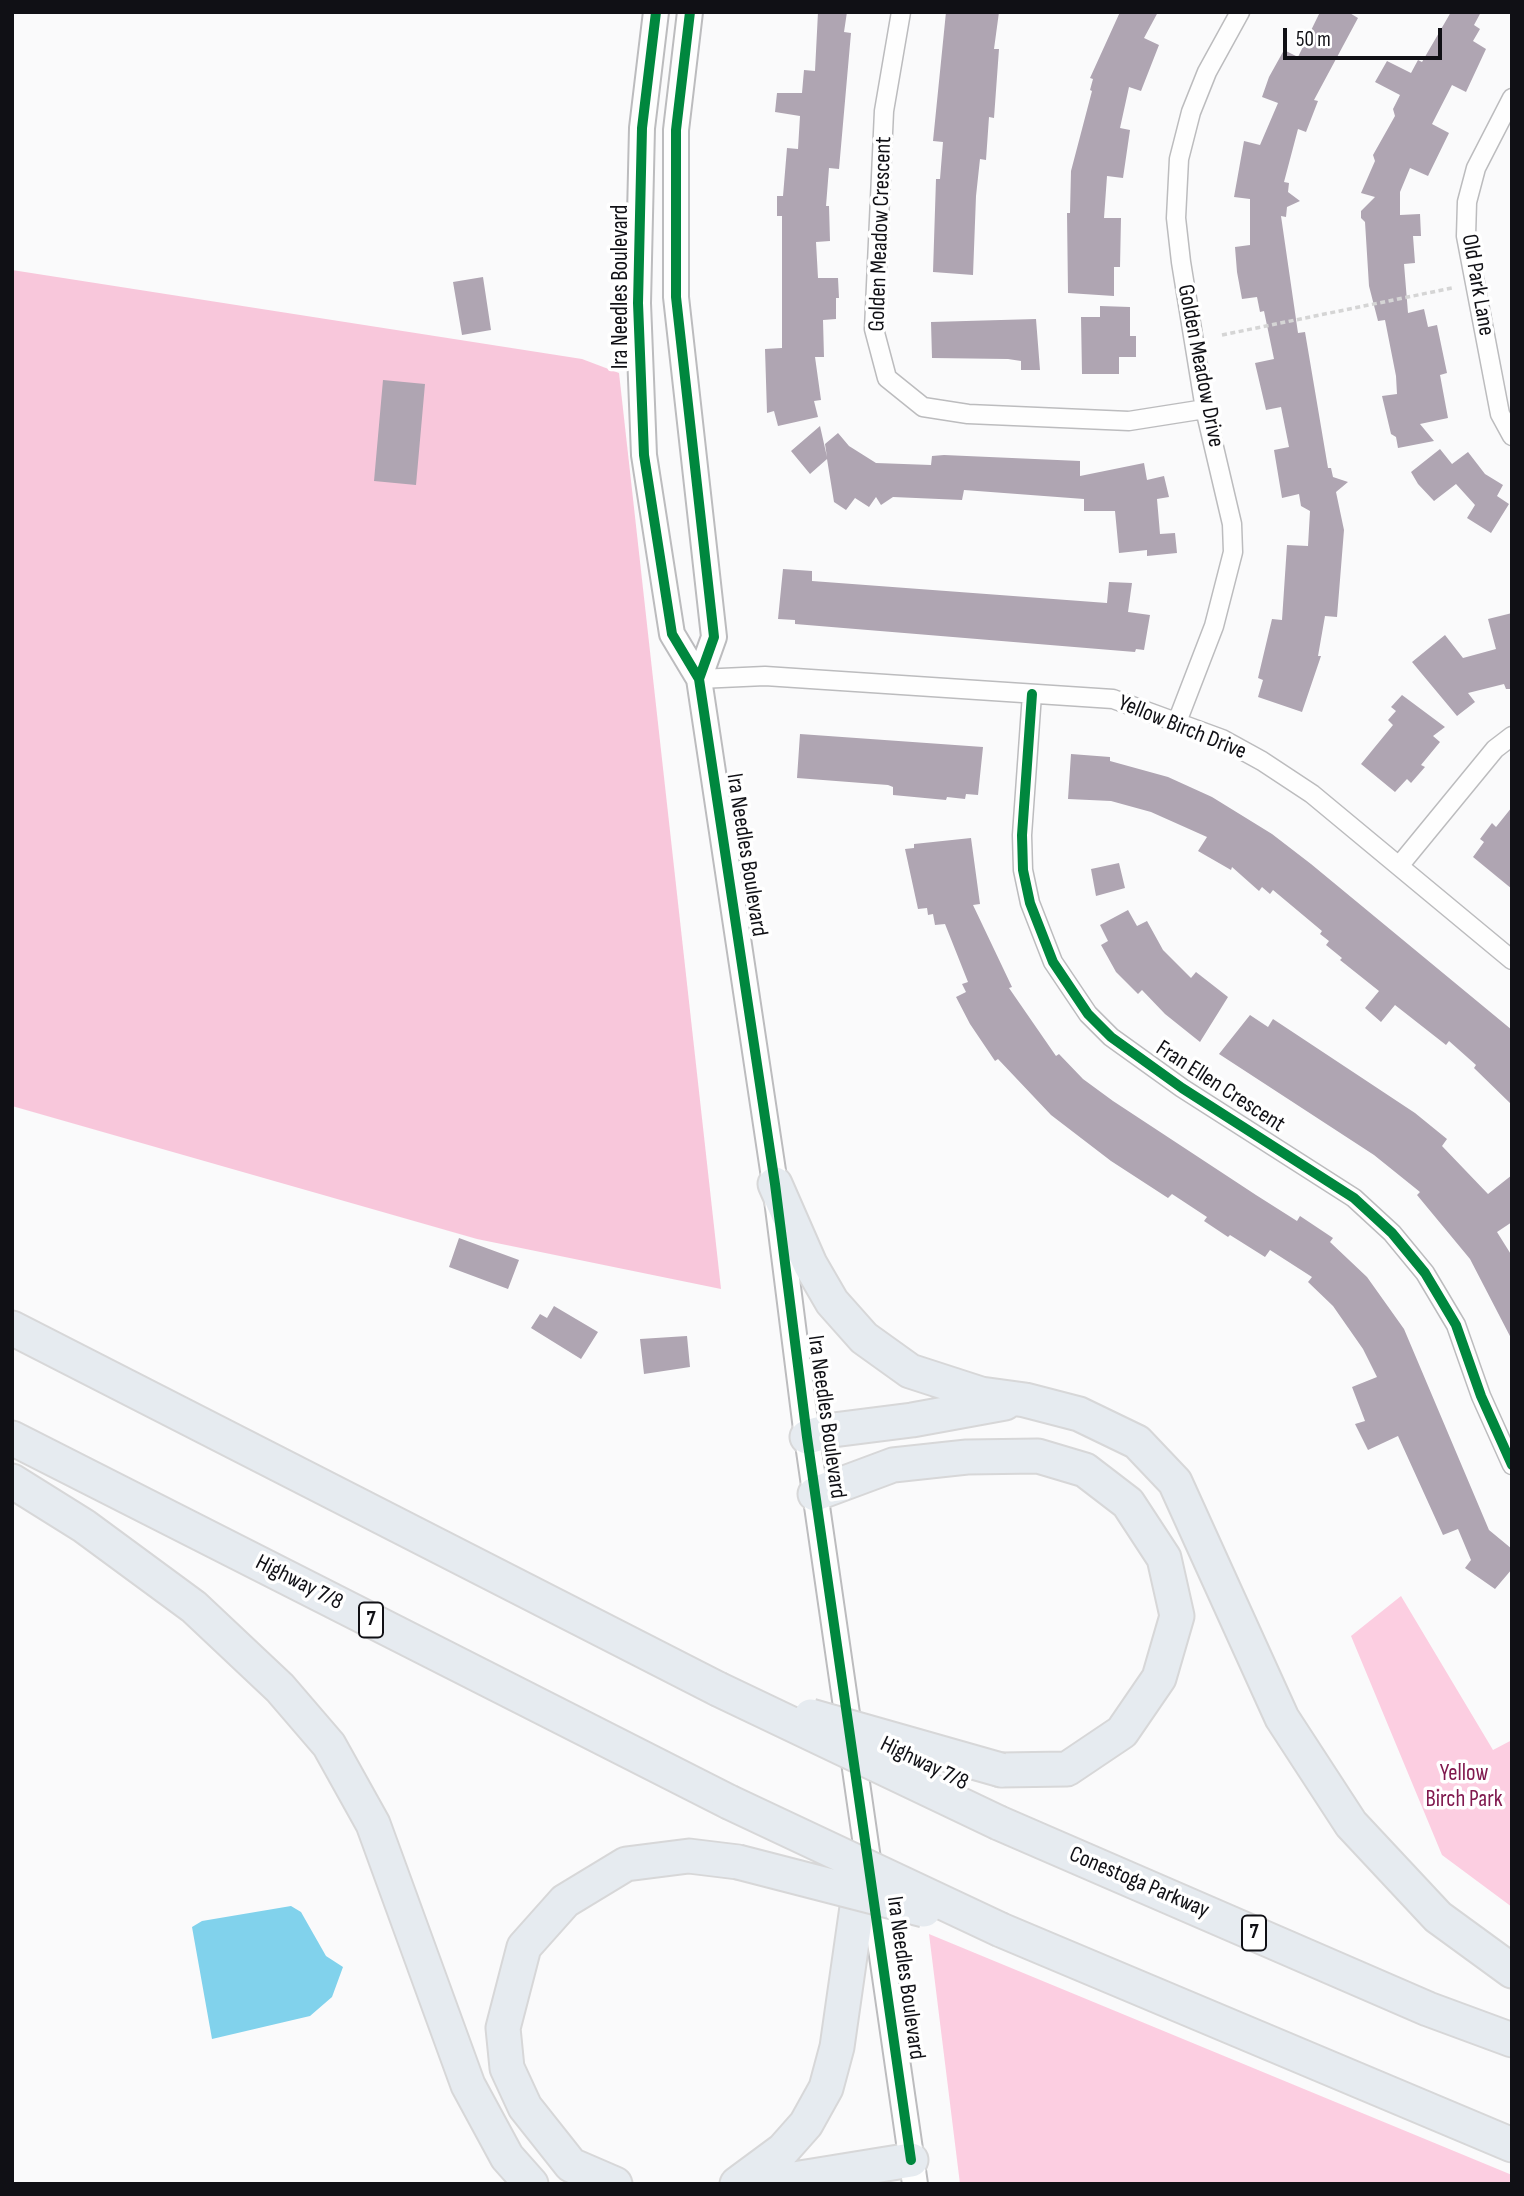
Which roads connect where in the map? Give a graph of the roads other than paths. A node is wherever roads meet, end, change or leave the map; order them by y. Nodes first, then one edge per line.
1 (656, 12) edge
2 (690, 12) edge
3 (901, 12) edge
4 (1240, 12) edge
5 (1512, 98) edge
6 (1205, 408) junction
7 (1512, 436) edge
8 (699, 679) junction
9 (1032, 694) junction
10 (1177, 722) junction
11 (1512, 736) edge
12 (1399, 866) junction
13 (1512, 960) edge
14 (775, 1184) junction
15 (12, 1328) edge
16 (1025, 1399) junction
17 (807, 1437) junction
18 (12, 1438) edge
19 (1512, 1465) edge
20 (12, 1481) edge
21 (815, 1494) junction
22 (718, 1689) junction
23 (999, 1823) joint
24 (865, 1849) junction
25 (1001, 1930) junction
26 (1512, 1971) edge
27 (1512, 2040) edge
28 (1512, 2145) edge
29 (913, 2172) edge
30 (531, 2184) edge
31 (615, 2184) edge
32 (737, 2184) edge
33 (764, 2184) edge

1 - 8 main road, Ira Needles Boulevard
2 - 8 main road, Ira Needles Boulevard
3 - 6 street, Golden Meadow Crescent
4 - 6 street, Golden Meadow Drive
5 - 7 street, Old Park Lane
6 - 10 street, Golden Meadow Drive
8 - 9 street, Yellow Birch Drive
8 - 14 main road, Ira Needles Boulevard
9 - 10 street, Yellow Birch Drive
9 - 19 street, Fran Ellen Crescent
10 - 12 street, Yellow Birch Drive
11 - 12 street
12 - 13 street, Yellow Birch Drive
14 - 16 highway
14 - 17 main road, Ira Needles Boulevard
15 - 22 highway, Highway 7/8 / 7
16 - 17 highway
16 - 26 highway
17 - 21 main road, Ira Needles Boulevard
18 - 25 highway, Highway 7/8 / 7, bridge
20 - 30 highway
21 - 22 highway, bridge
21 - 24 main road, Ira Needles Boulevard
22 - 23 highway, Highway 7/8 / 7, bridge
23 - 27 highway, Conestoga Parkway / 7
24 - 29 main road, Ira Needles Boulevard
24 - 32 highway
25 - 28 highway, 7
25 - 31 highway, bridge
29 - 33 highway

